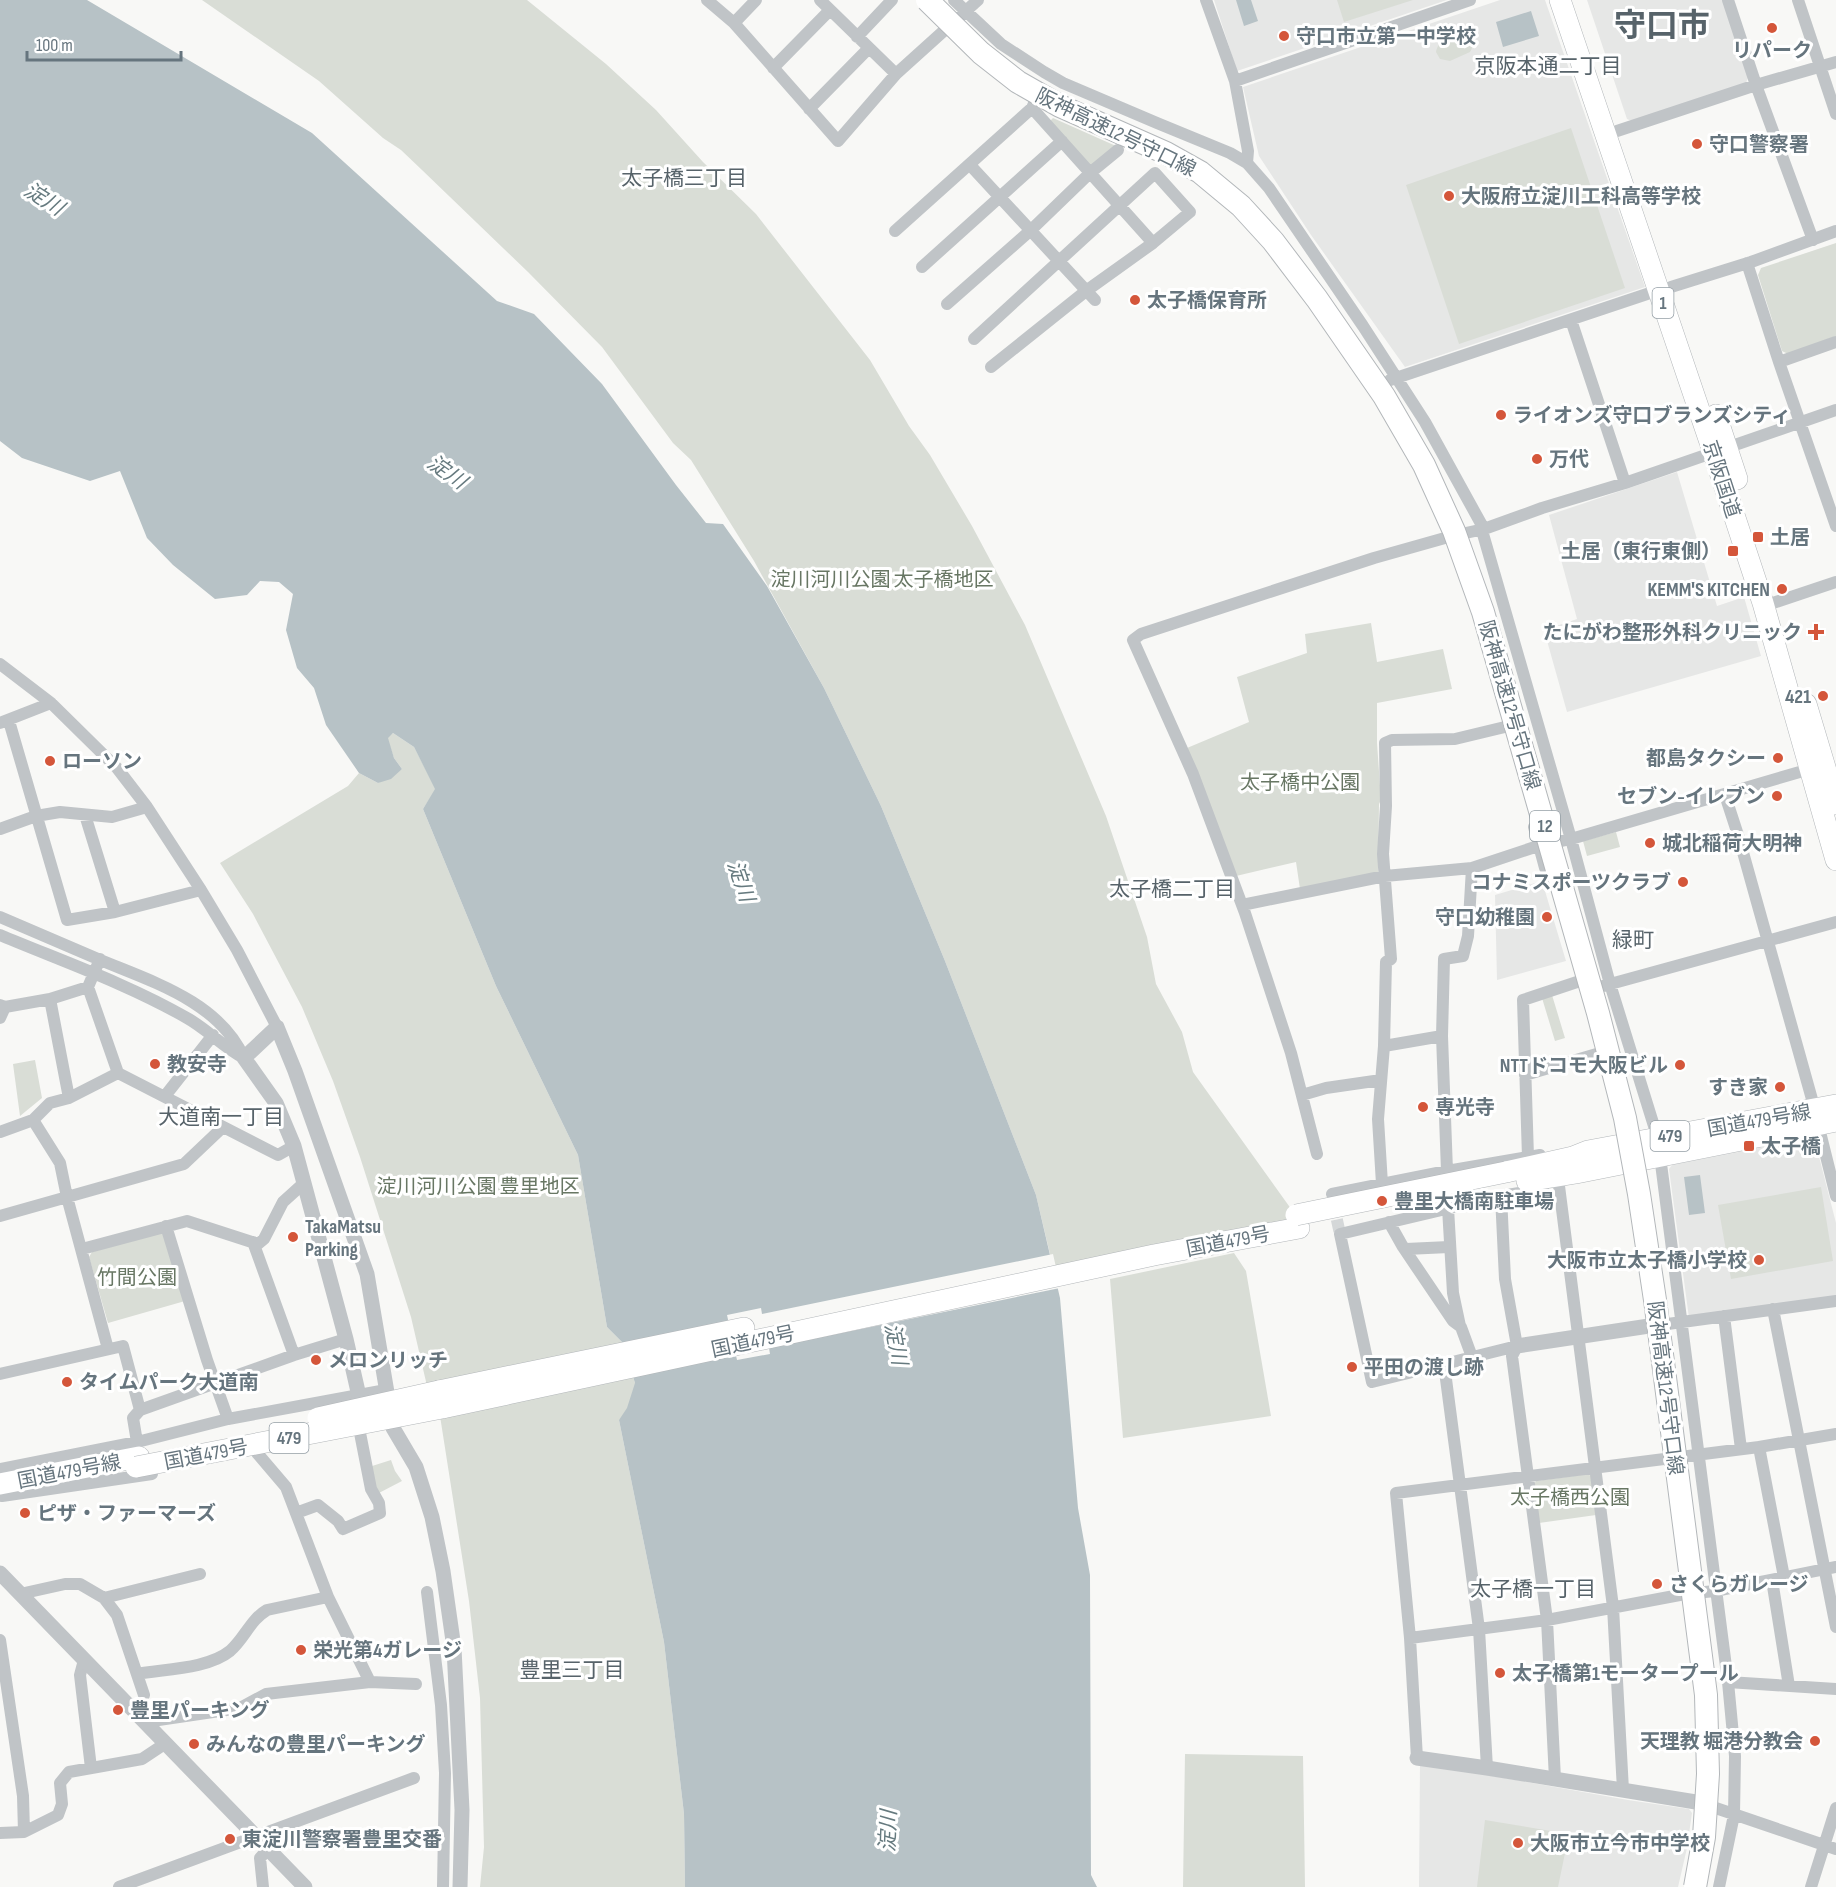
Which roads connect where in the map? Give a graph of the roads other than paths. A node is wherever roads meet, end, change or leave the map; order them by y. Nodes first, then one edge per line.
1 (756, 0) edge
2 (892, 0) edge
3 (919, 0) edge
4 (927, 0) edge
5 (945, 0) edge
6 (954, 0) edge
7 (978, 0) edge
8 (1206, 0) edge
9 (1467, 0) edge
10 (1560, 0) edge
11 (1573, 0) edge
12 (1728, 0) edge
13 (1798, 0) edge
14 (709, 1) edge
15 (825, 3) edge
16 (965, 11) junction
17 (734, 23) junction
18 (946, 28) junction
19 (857, 37) junction
20 (869, 48) junction
21 (1836, 62) edge
22 (1821, 67) junction
23 (773, 68) junction
24 (896, 74) junction
25 (1235, 81) junction
26 (1756, 85) junction
27 (1033, 104) junction
28 (809, 109) junction
29 (1836, 114) edge
30 (1617, 131) junction
31 (1062, 141) junction
32 (1118, 150) dead end
33 (1247, 164) junction
34 (970, 165) junction
35 (1090, 173) junction
36 (1000, 197) junction
37 (1119, 206) junction
38 (1031, 230) junction
39 (896, 231) dead end
40 (1836, 231) edge
41 (1813, 240) junction
42 (1152, 243) junction
43 (1059, 261) junction
44 (1747, 263) junction
45 (922, 267) dead end
46 (1665, 288) junction
47 (1091, 296) junction
48 (947, 304) dead end
49 (1571, 320) junction
50 (974, 339) dead end
51 (1836, 342) edge
52 (1779, 362) junction
53 (991, 367) dead end
54 (1397, 378) junction
55 (1368, 387) junction
56 (1836, 410) edge
57 (1800, 421) junction
58 (1720, 449) junction
59 (1625, 483) junction
60 (1836, 526) edge
61 (1484, 529) junction
62 (1452, 536) junction
63 (1836, 582) edge
64 (1769, 604) junction
65 (0, 664) edge
66 (51, 703) junction
67 (4, 722) edge
68 (1509, 726) junction
69 (1810, 769) junction
70 (1725, 795) junction
71 (1836, 804) edge
72 (147, 807) junction
73 (85, 815) junction
74 (36, 816) junction
75 (0, 829) edge
76 (1571, 839) junction
77 (1538, 846) junction
78 (1836, 860) edge
79 (1472, 868) junction
80 (1385, 876) junction
81 (201, 890) junction
82 (1242, 905) junction
83 (115, 912) junction
84 (0, 917) edge
85 (1836, 922) edge
86 (0, 935) edge
87 (1768, 940) junction
88 (100, 959) junction
89 (94, 974) junction
90 (1610, 984) junction
91 (88, 987) junction
92 (1582, 987) junction
93 (50, 999) junction
94 (2, 1010) edge
95 (277, 1027) junction
96 (213, 1035) junction
97 (1442, 1036) junction
98 (1384, 1046) junction
99 (1600, 1053) junction
100 (244, 1058) junction
101 (118, 1073) junction
102 (1526, 1075) junction
103 (1381, 1080) junction
104 (1302, 1095) junction
105 (165, 1096) junction
106 (69, 1098) junction
107 (1836, 1106) edge
108 (1823, 1118) edge
109 (33, 1120) junction
110 (223, 1127) junction
111 (0, 1132) edge
112 (294, 1146) junction
113 (1659, 1147) junction
114 (1588, 1151) junction
115 (1626, 1153) junction
116 (1317, 1154) dead end
117 (1528, 1156) junction
118 (1447, 1171) junction
119 (1576, 1173) junction
120 (304, 1183) junction
121 (1382, 1184) junction
122 (1504, 1184) junction
123 (1559, 1186) junction
124 (1332, 1194) dead end
125 (1836, 1196) edge
126 (67, 1197) junction
127 (1448, 1208) junction
128 (1, 1211) edge
129 (1389, 1222) junction
130 (166, 1226) junction
131 (253, 1242) junction
132 (1449, 1247) junction
133 (1406, 1249) junction
134 (82, 1250) junction
135 (1836, 1301) edge
136 (1773, 1309) junction
137 (1724, 1316) junction
138 (1681, 1322) junction
139 (1649, 1326) junction
140 (1461, 1327) junction
141 (1579, 1337) junction
142 (346, 1339) junction
143 (1517, 1346) junction
144 (108, 1349) junction
145 (294, 1355) junction
146 (1472, 1357) junction
147 (1444, 1364) junction
148 (0, 1374) edge
149 (215, 1384) junction
150 (386, 1390) junction
151 (358, 1395) junction
152 (140, 1410) junction
153 (228, 1419) junction
154 (393, 1428) junction
155 (364, 1433) junction
156 (1836, 1434) edge
157 (1799, 1441) junction
158 (1759, 1447) junction
159 (1741, 1449) junction
160 (257, 1453) junction
161 (1699, 1455) junction
162 (137, 1456) junction
163 (1666, 1459) junction
164 (1594, 1468) junction
165 (0, 1469) edge
166 (1527, 1477) junction
167 (1460, 1486) junction
168 (1, 1492) edge
169 (296, 1513) junction
170 (1831, 1568) edge
171 (200, 1574) dead end
172 (1778, 1578) junction
173 (3, 1581) edge
174 (1715, 1591) junction
175 (427, 1592) dead end
176 (20, 1594) junction
177 (1685, 1594) junction
178 (328, 1597) junction
179 (104, 1598) junction
180 (1613, 1607) junction
181 (1547, 1620) junction
182 (1836, 1627) edge
183 (1479, 1629) junction
184 (1410, 1638) junction
185 (0, 1640) edge
186 (84, 1660) junction
187 (137, 1674) junction
188 (370, 1682) junction
189 (1728, 1682) junction
190 (416, 1684) dead end
191 (1789, 1686) junction
192 (1836, 1689) edge
193 (144, 1695) dead end
194 (146, 1722) junction
195 (166, 1743) junction
196 (1417, 1758) joint
197 (91, 1768) junction
198 (1487, 1768) junction
199 (414, 1778) dead end
200 (1555, 1779) junction
201 (1623, 1790) junction
202 (1702, 1803) junction
203 (1836, 1808) edge
204 (1734, 1815) junction
205 (24, 1832) junction
206 (0, 1833) edge
207 (256, 1836) junction
208 (1830, 1847) edge
209 (269, 1848) junction
210 (303, 1886) edge
211 (119, 1887) edge
212 (263, 1887) edge
213 (443, 1887) edge
214 (460, 1887) edge
215 (1686, 1887) edge
216 (1695, 1887) edge
217 (1708, 1887) edge
218 (1719, 1887) edge
219 (1811, 1887) edge

1 - 17 street
2 - 19 street
3 - 18 street
4 - 216 highway, 阪神高速12号守口線 / 12, bridge
5 - 217 highway, 阪神高速12号守口線
6 - 16 street
7 - 16 street
8 - 25 street
9 - 25 street
10 - 46 highway, 京阪国道 / 1
11 - 30 highway, 京阪国道 / 1
12 - 26 street
13 - 22 street
14 - 17 street
15 - 19 street
15 - 23 street
16 - 18 street
16 - 33 street
17 - 23 street
18 - 24 street
18 - 27 street
19 - 20 street
20 - 24 street
20 - 28 street
21 - 22 street
22 - 26 street
22 - 29 street
23 - 28 street
24 - 28 street
25 - 33 street
26 - 30 street
26 - 41 street
27 - 31 street
27 - 34 street
27 - 55 street
30 - 46 highway, 京阪国道 / 1
31 - 35 street
31 - 36 street
32 - 35 street
33 - 54 street
34 - 36 street
34 - 39 street
35 - 37 street
35 - 38 street
36 - 38 street
36 - 45 street
37 - 42 street
37 - 42 street
37 - 43 street
38 - 43 street
38 - 48 street
40 - 41 street
41 - 44 street
42 - 47 street
43 - 47 street
43 - 50 street
44 - 46 street
44 - 52 street
46 - 49 street
46 - 58 highway, 京阪国道 / 1
47 - 53 street
49 - 54 street
49 - 59 street
51 - 52 street
52 - 57 street
54 - 55 street
54 - 61 street
55 - 62 street
56 - 57 street
57 - 58 street
57 - 60 street
58 - 59 street
58 - 64 highway, 京阪国道 / 1
59 - 61 street
61 - 62 street
61 - 76 street
62 - 68 street
62 - 82 street
63 - 64 street
64 - 69 highway, 京阪国道 / 1
64 - 71 highway, 京阪国道 / 1
65 - 66 street
66 - 67 street
66 - 72 street
67 - 74 street
68 - 77 street
68 - 80 street
69 - 70 street
69 - 78 highway, 京阪国道 / 1
70 - 76 street
70 - 87 street
72 - 73 street
72 - 81 street
73 - 74 street
73 - 83 street
74 - 75 street
74 - 83 street
76 - 77 street
76 - 90 street
77 - 79 street
77 - 92 street
79 - 80 street
79 - 97 street
80 - 82 street
80 - 98 street
81 - 83 street
81 - 95 street
82 - 104 street
84 - 88 street
85 - 87 street
86 - 89 street
87 - 90 street
87 - 108 street
88 - 89 street
88 - 100 street
89 - 91 street
89 - 96 street
90 - 92 street
90 - 113 street
91 - 93 street
91 - 101 street
92 - 99 street
92 - 102 street
93 - 94 street
93 - 106 street
95 - 100 street
95 - 150 street
96 - 100 street
96 - 105 street
97 - 98 street
97 - 118 street
98 - 103 street
99 - 102 street
99 - 115 street
100 - 112 street
101 - 105 street
101 - 106 street
102 - 117 street
103 - 104 street
103 - 121 street
104 - 116 street
105 - 110 street
106 - 109 street
107 - 108 highway, 国道479号線 / 479
108 - 113 highway, 国道479号線 / 479
108 - 125 street
109 - 111 street
109 - 126 street
110 - 112 street
110 - 126 street
112 - 120 street
113 - 115 highway, 国道479号線 / 479
113 - 138 street
114 - 115 highway, 国道479号線 / 479
114 - 117 street
114 - 122 highway, 国道479号線 / 479
115 - 119 highway, 国道479号線 / 479
115 - 139 street
117 - 118 street
118 - 121 street
119 - 122 highway, 国道479号線 / 479
119 - 123 street
120 - 131 street
120 - 142 street
121 - 124 street
122 - 123 street
122 - 127 street
122 - 143 street
122 - 162 highway, 国道479号 / 479, bridge
123 - 141 street
126 - 128 street
126 - 134 street
127 - 129 street
127 - 132 street
129 - 133 street
129 - 147 street
130 - 131 street
130 - 134 street
130 - 149 street
131 - 145 street
132 - 133 street
132 - 140 street
133 - 140 street
134 - 144 street
135 - 136 street
136 - 137 street
136 - 157 street
137 - 138 street
137 - 159 street
138 - 139 street
138 - 161 street
139 - 141 street
139 - 163 street
140 - 146 street
141 - 143 street
141 - 164 street
142 - 145 street
142 - 151 street
143 - 146 street
143 - 166 street
144 - 148 street
144 - 152 street
145 - 149 street
146 - 147 street
147 - 167 street
149 - 152 street
149 - 153 street
150 - 151 street
150 - 154 street
151 - 153 street
151 - 155 street
152 - 162 street
153 - 162 street
154 - 155 street
154 - 214 street
155 - 160 street
155 - 169 street
156 - 157 street
157 - 158 street
157 - 170 street
158 - 159 street
158 - 172 street
159 - 161 street
160 - 168 street
160 - 169 street
161 - 163 street
161 - 174 street
162 - 165 street
162 - 168 highway, 国道479号 / 479
163 - 164 street
163 - 177 street
164 - 166 street
164 - 180 street
166 - 167 street
166 - 181 street
167 - 183 street
167 - 184 street
169 - 178 street
170 - 172 street
170 - 182 street
171 - 179 street
172 - 174 street
172 - 191 street
173 - 176 street
174 - 177 street
174 - 189 street
175 - 213 street
176 - 179 street
176 - 186 street
177 - 180 street
177 - 202 street
178 - 187 street
178 - 188 street
179 - 187 street
180 - 181 street
180 - 201 street
181 - 183 street
181 - 200 street
183 - 184 street
183 - 198 street
184 - 196 street
185 - 205 street
186 - 194 street
186 - 197 street
187 - 193 street
188 - 190 street
188 - 194 street
189 - 191 street
189 - 204 street
191 - 192 street
194 - 195 street
195 - 197 street
195 - 207 street
196 - 198 street
197 - 205 street
198 - 200 street
199 - 207 street
200 - 201 street
201 - 202 street
202 - 204 street
202 - 215 street
203 - 208 street
204 - 208 street
204 - 218 street
205 - 206 street
207 - 209 street
207 - 211 street
208 - 219 street
209 - 210 street
209 - 212 street

